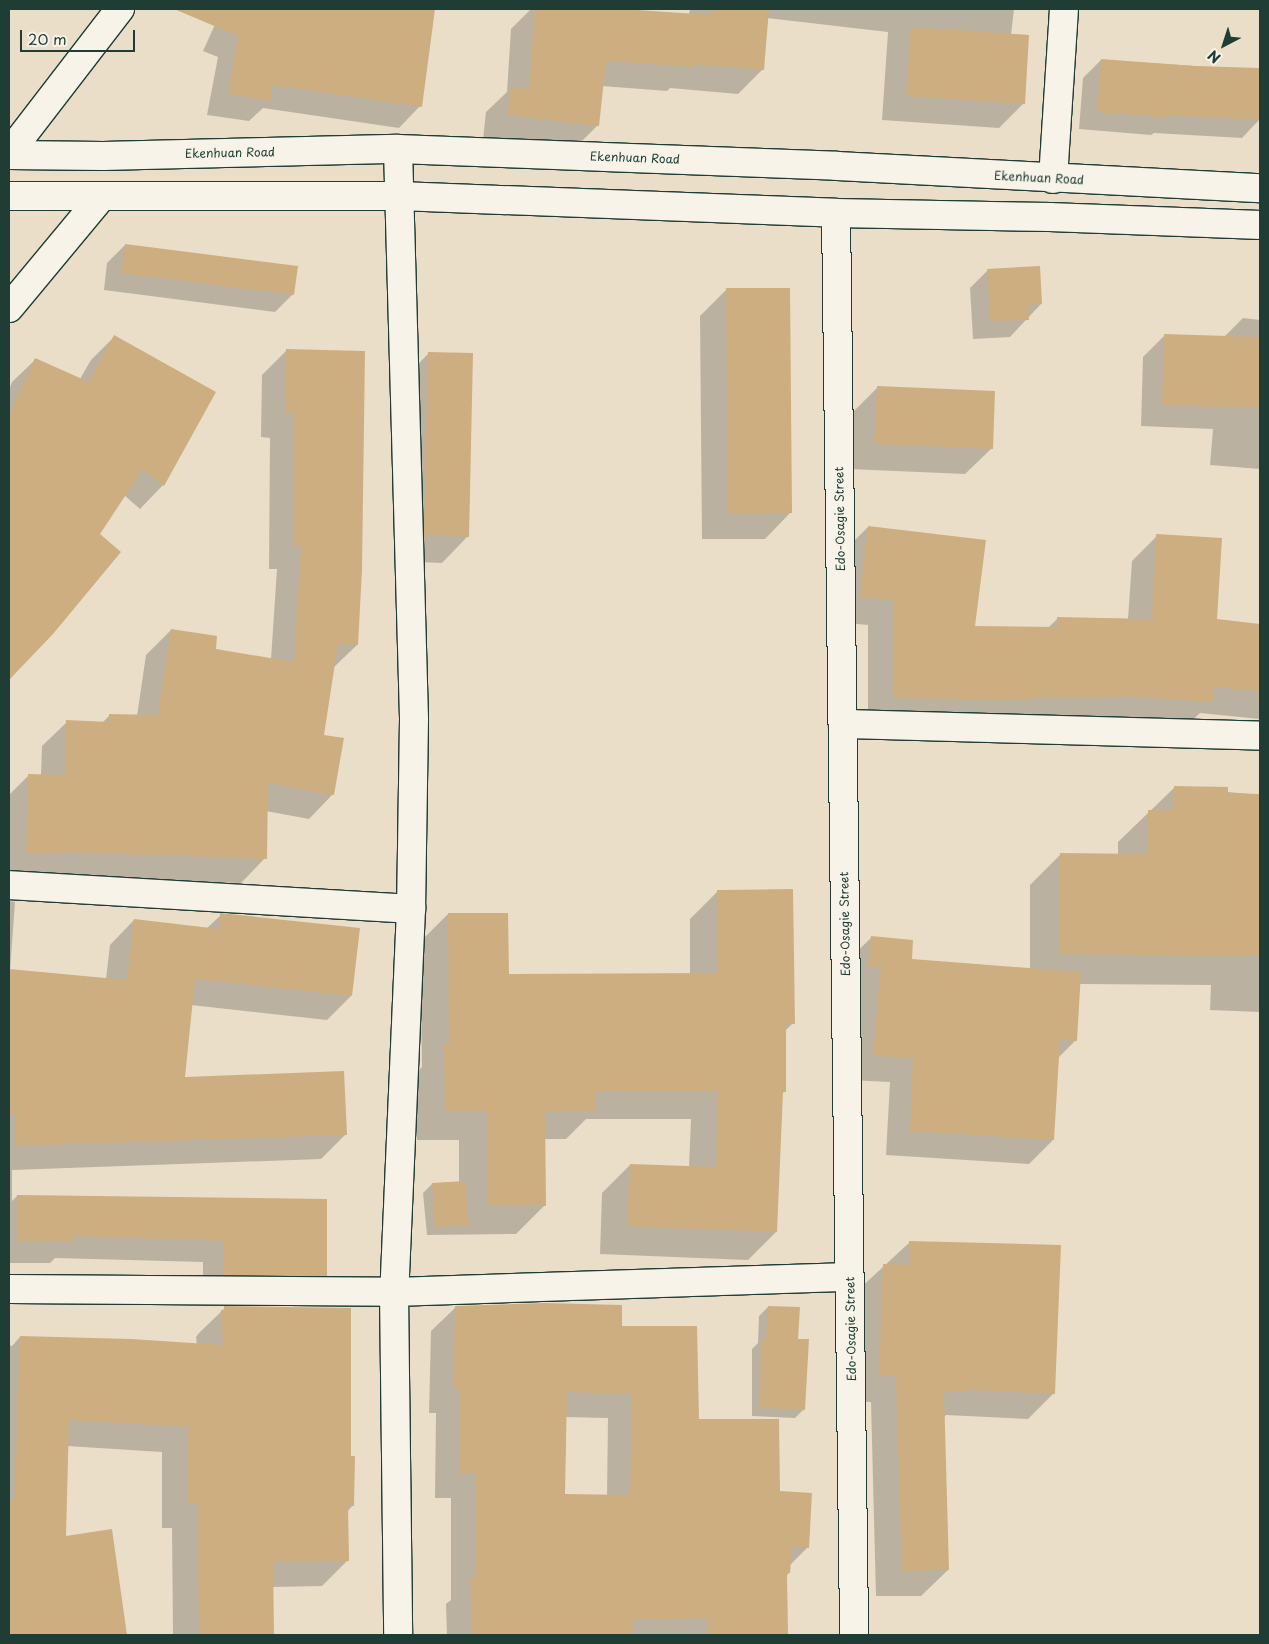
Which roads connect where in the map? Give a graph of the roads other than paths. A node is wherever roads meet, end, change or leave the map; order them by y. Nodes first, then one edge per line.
1 (120, 9) edge
2 (1064, 9) edge
3 (398, 149) junction
4 (9, 154) edge
5 (1052, 178) junction
6 (1260, 188) edge
7 (9, 196) edge
8 (399, 196) junction
9 (102, 197) junction
10 (836, 213) junction
11 (1260, 225) edge
12 (9, 308) edge
13 (843, 724) junction
14 (1260, 736) edge
15 (9, 885) edge
16 (411, 909) junction
17 (850, 1277) junction
18 (9, 1290) edge
19 (394, 1292) junction
20 (398, 1635) edge
21 (854, 1635) edge

1 - 4 street
2 - 5 street
3 - 4 street, Ekenhuan Road
3 - 5 street, Ekenhuan Road
3 - 8 street
5 - 6 street, Ekenhuan Road
7 - 9 street
8 - 9 street
8 - 10 street
8 - 16 street
9 - 12 street
10 - 11 street
10 - 13 street, Edo-Osagie Street
13 - 14 street
13 - 17 street, Edo-Osagie Street
15 - 16 street
16 - 19 street
17 - 19 street
17 - 21 street, Edo-Osagie Street
18 - 19 street
19 - 20 street

